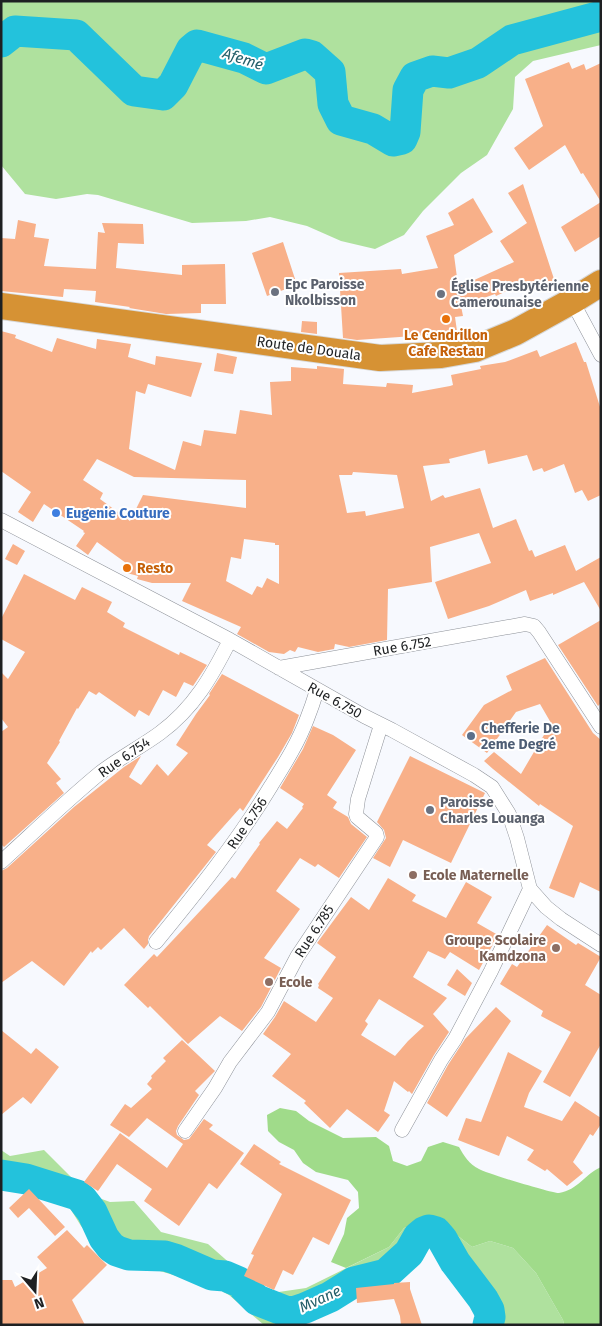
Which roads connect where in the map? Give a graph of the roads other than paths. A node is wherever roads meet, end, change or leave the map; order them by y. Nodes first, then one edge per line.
1 (601, 282) edge
2 (572, 301) junction
3 (1, 306) edge
4 (601, 355) edge
5 (1, 520) edge
6 (230, 640) junction
7 (279, 668) junction
8 (317, 690) junction
9 (382, 725) junction
10 (601, 727) edge
11 (1, 862) edge
12 (530, 889) junction
13 (156, 942) dead end
14 (601, 946) edge
15 (402, 1130) dead end
16 (185, 1131) dead end

1 - 2 highway, Route de Douala
2 - 3 highway, Route de Douala
2 - 4 street
5 - 6 street, Rue 6.750
6 - 7 street, Rue 6.750
6 - 11 street, Rue 6.754
7 - 8 street, Rue 6.750
7 - 10 street, Rue 6.752
8 - 9 street, Rue 6.750
8 - 13 street, Rue 6.756
9 - 12 street, Rue 6.750
9 - 16 street, Rue 6.785
12 - 14 street, Rue 6.750
12 - 15 street

